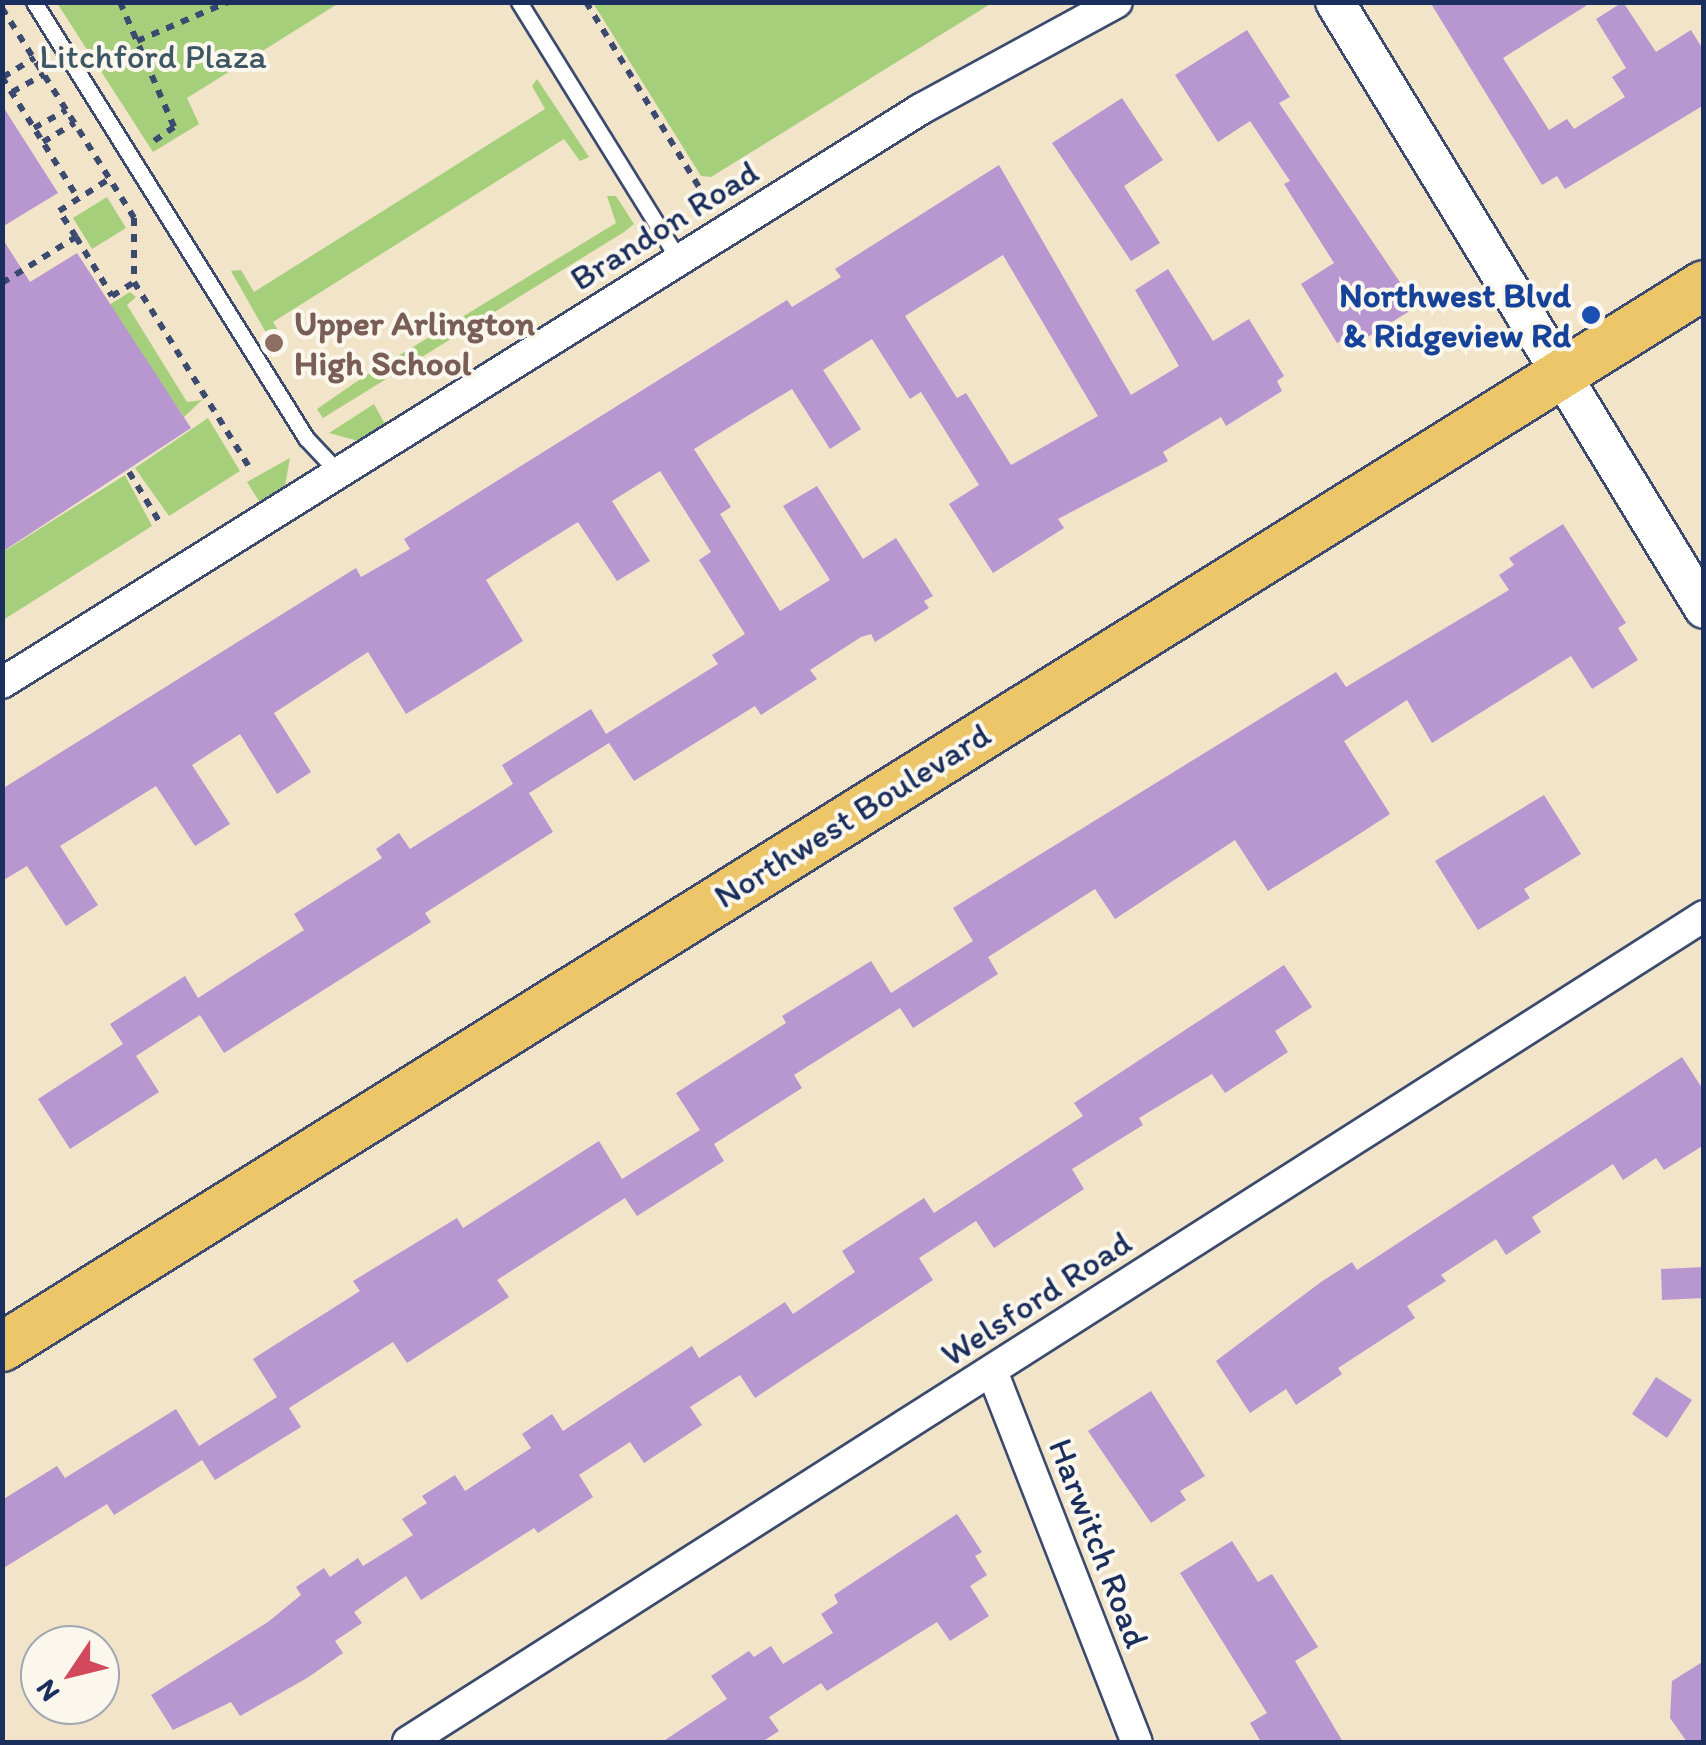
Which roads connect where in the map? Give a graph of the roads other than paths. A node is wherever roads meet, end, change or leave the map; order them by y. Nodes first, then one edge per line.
1 (34, 2) edge
2 (518, 2) edge
3 (1117, 2) edge
4 (1334, 2) edge
5 (679, 260) junction
6 (1704, 285) edge
7 (1563, 374) junction
8 (339, 473) junction
9 (1704, 609) edge
10 (2, 683) edge
11 (1704, 916) edge
12 (2, 1347) edge
13 (992, 1371) junction
14 (408, 1742) edge
15 (1136, 1742) edge

1 - 8 lane
2 - 5 lane
3 - 5 street, Brandon Road
4 - 7 street
5 - 8 street, Brandon Road
6 - 7 main road, Northwest Boulevard
7 - 9 street
7 - 12 main road, Northwest Boulevard
8 - 10 street, Brandon Road
11 - 13 street, Welsford Road
13 - 14 street, Welsford Road
13 - 15 street, Harwitch Road

